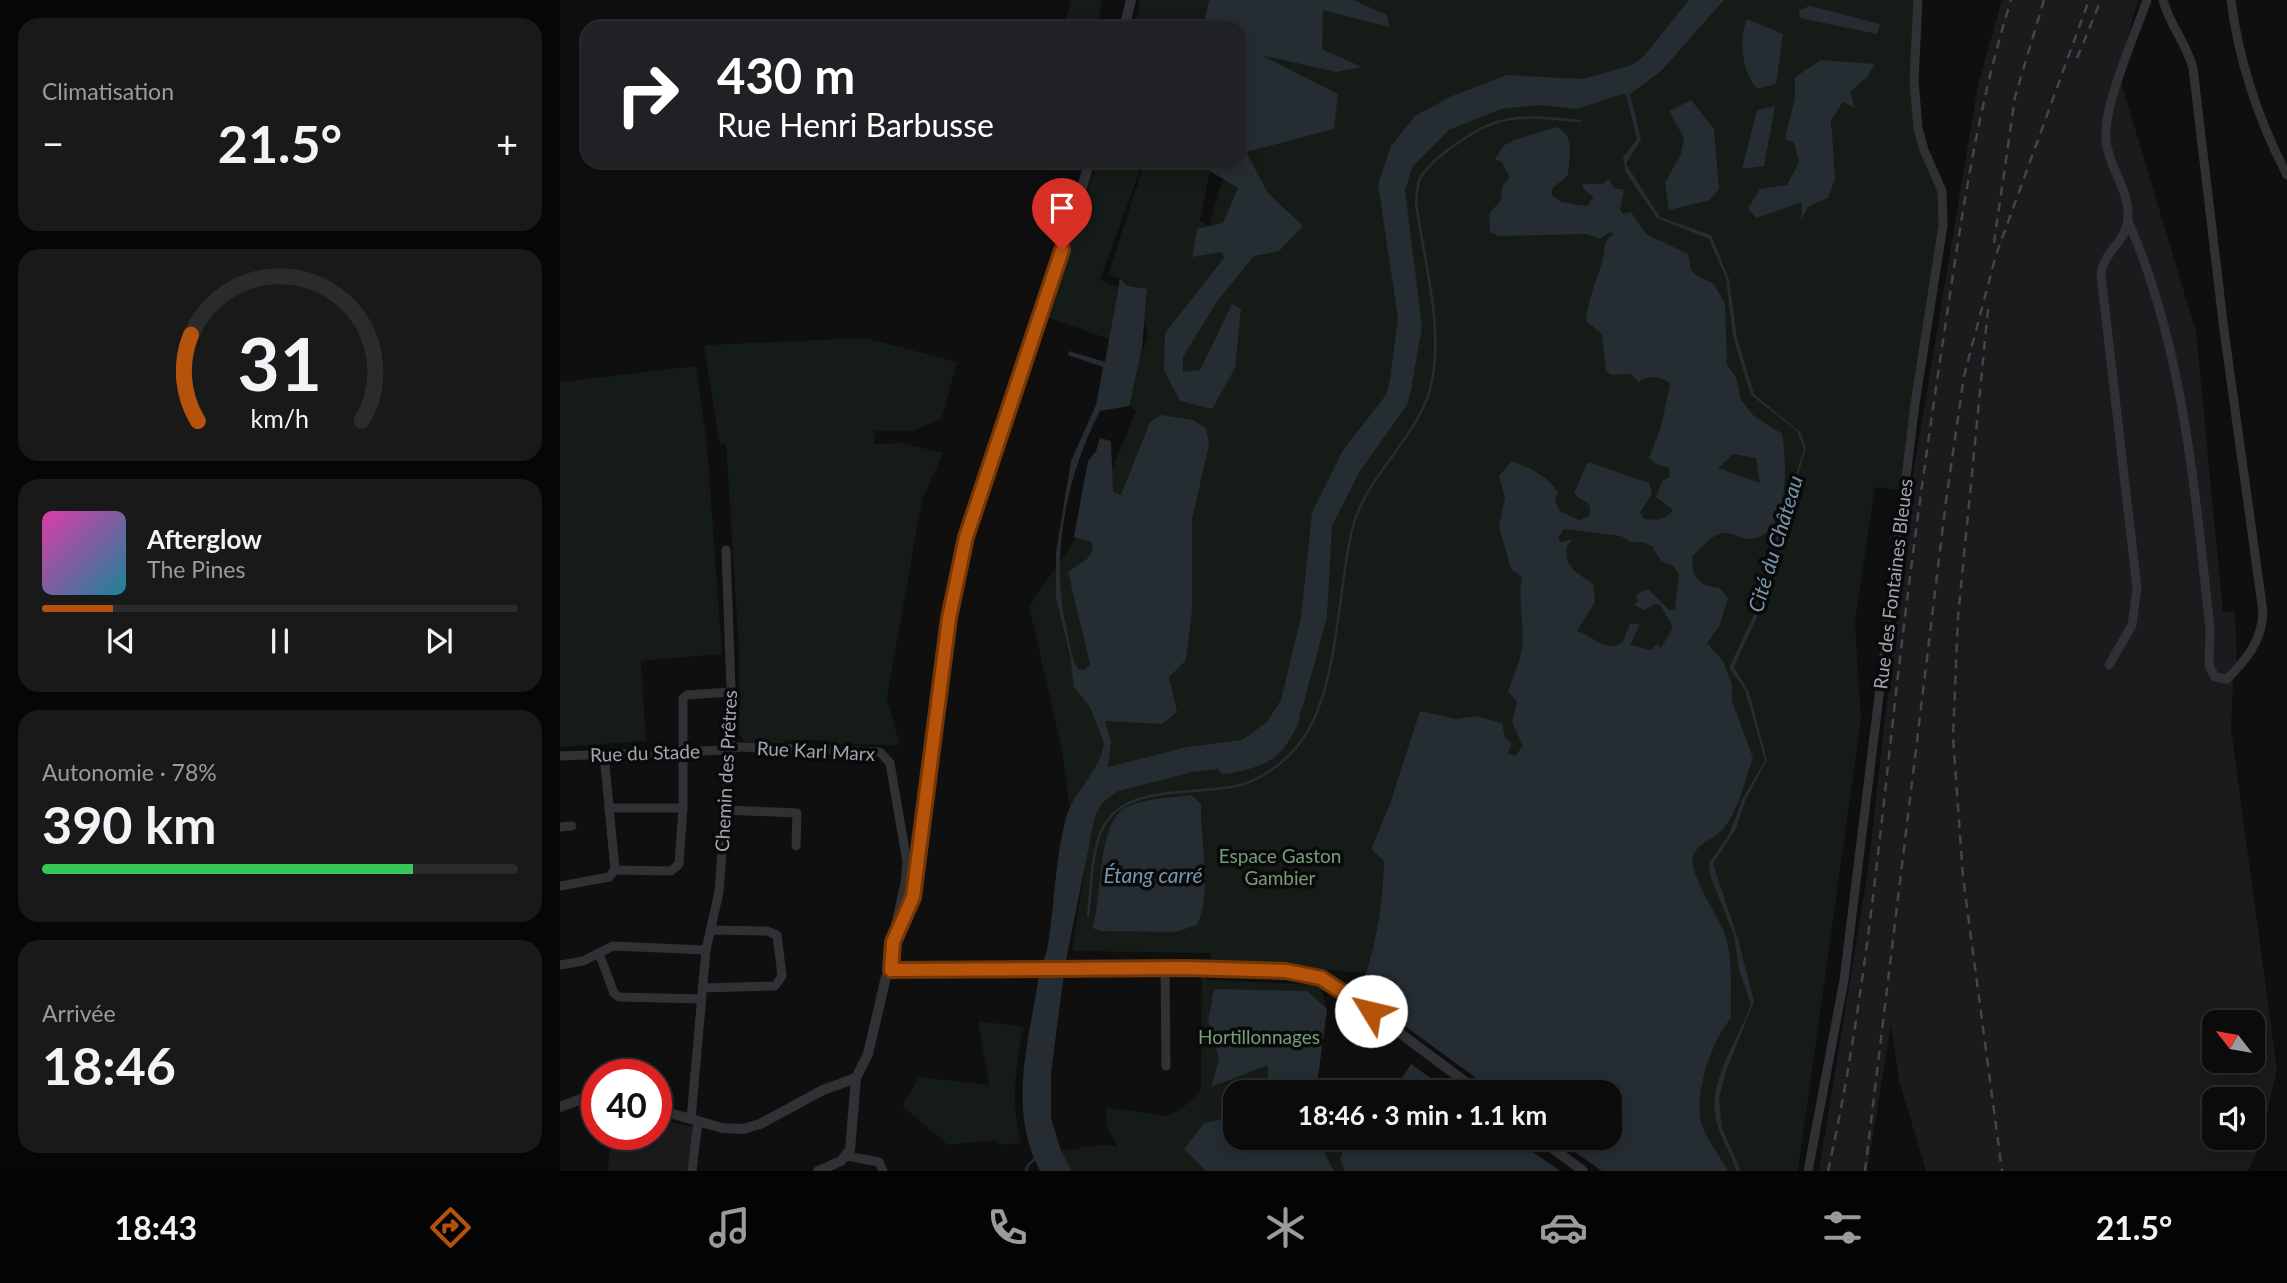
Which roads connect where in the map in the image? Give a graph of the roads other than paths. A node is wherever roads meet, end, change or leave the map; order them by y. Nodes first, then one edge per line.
1 (1131, 0) edge
2 (1918, 0) edge
3 (2147, 0) edge
4 (2163, 0) edge
5 (2231, 0) edge
6 (1126, 21) edge
7 (1088, 168) edge
8 (2287, 176) edge
9 (2128, 221) junction
10 (726, 550) dead end
11 (2109, 665) dead end
12 (731, 692) junction
13 (729, 749) junction
14 (683, 752) junction
15 (604, 754) junction
16 (560, 756) edge
17 (609, 808) junction
18 (683, 808) junction
19 (725, 810) junction
20 (572, 826) dead end
21 (560, 827) edge
22 (796, 846) dead end
23 (615, 870) junction
24 (560, 886) edge
25 (710, 930) junction
26 (896, 936) junction
27 (706, 950) junction
28 (599, 953) junction
29 (560, 965) edge
30 (1165, 968) junction
31 (891, 970) junction
32 (702, 988) junction
33 (701, 999) junction
34 (1166, 1066) dead end
35 (856, 1078) junction
36 (1463, 1080) edge
37 (581, 1099) edge
38 (560, 1107) edge
39 (672, 1114) edge
40 (695, 1120) junction
41 (1555, 1150) edge
42 (847, 1156) junction
43 (692, 1171) edge
44 (818, 1171) edge
45 (883, 1171) edge
46 (1583, 1171) edge
47 (1808, 1171) edge

1 - 6 street
2 - 47 street, Rue des Fontaines Bleues
3 - 9 street
4 - 9 street
5 - 8 street
7 - 26 street
9 - 11 street
10 - 12 street, Chemin des Prêtres
12 - 13 street, Chemin des Prêtres
12 - 14 street
13 - 14 street, Rue du Stade
13 - 19 street, Chemin des Prêtres
13 - 26 street, Rue Karl Marx
14 - 15 street, Rue du Stade
14 - 18 street
15 - 16 street, Rue du Stade
15 - 17 street
17 - 18 street
17 - 23 street
18 - 23 street
19 - 22 street
19 - 25 street, Chemin des Prêtres
20 - 21 street
23 - 24 street
25 - 27 street, Chemin des Prêtres
25 - 32 street
26 - 31 street
27 - 28 street
27 - 32 street, Chemin des Prêtres
28 - 29 street
28 - 33 street
30 - 31 street
30 - 34 street
30 - 36 street
31 - 35 street
32 - 33 street, Chemin des Prêtres
33 - 40 street, Chemin des Prêtres
35 - 40 street
35 - 42 street
37 - 38 street
39 - 40 street
40 - 43 street, Chemin des Prêtres
41 - 46 street
42 - 44 street
42 - 45 street

